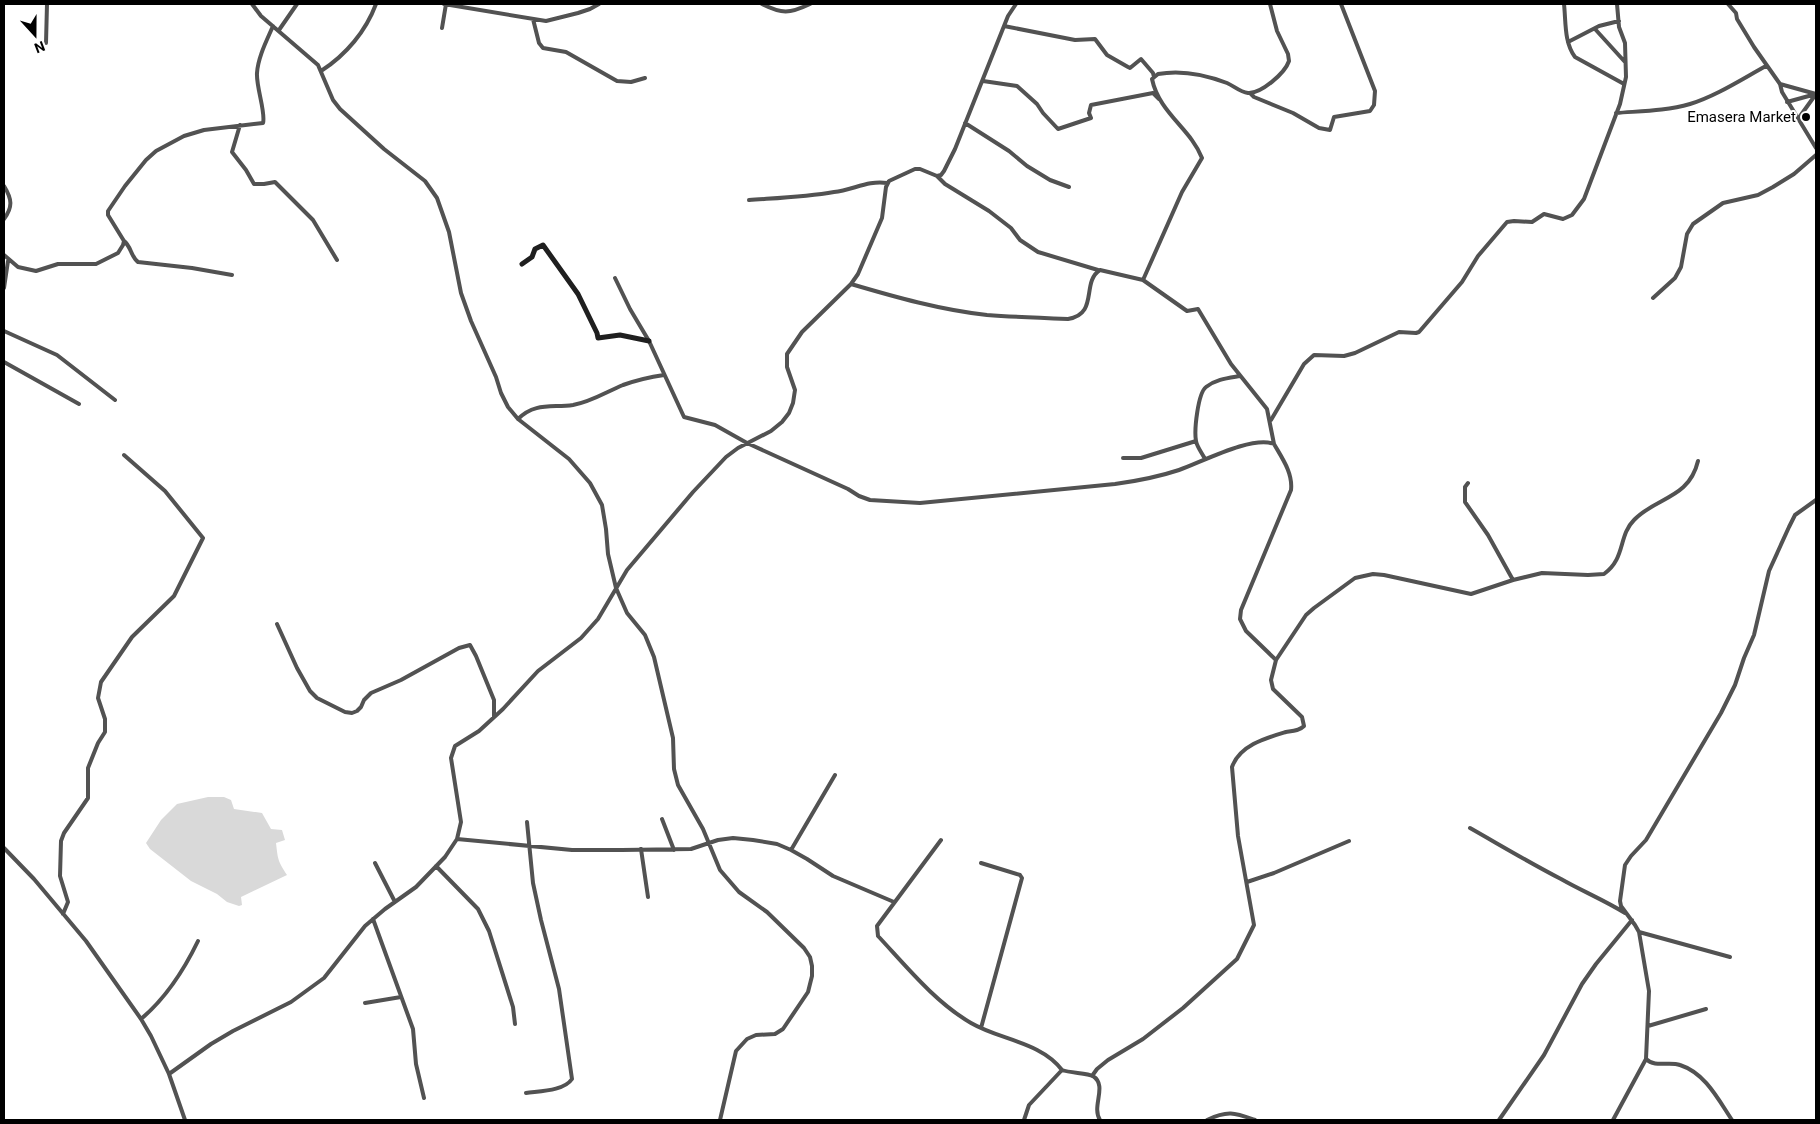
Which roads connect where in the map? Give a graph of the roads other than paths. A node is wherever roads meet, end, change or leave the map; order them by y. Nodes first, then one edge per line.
1 (47, 4) edge
2 (252, 4) edge
3 (297, 4) edge
4 (376, 4) edge
5 (445, 4) edge
6 (599, 4) edge
7 (762, 4) edge
8 (810, 4) edge
9 (1016, 4) edge
10 (1270, 4) edge
11 (1341, 4) edge
12 (1564, 4) edge
13 (1617, 4) edge
14 (1728, 4) edge
15 (533, 19) junction
16 (1619, 21) junction
17 (273, 26) junction
18 (1004, 26) junction
19 (442, 28) dead end
20 (1595, 28) junction
21 (279, 30) junction
22 (1568, 42) junction
23 (46, 43) dead end
24 (1626, 66) junction
25 (1766, 66) junction
26 (321, 70) junction
27 (1154, 77) junction
28 (645, 78) dead end
29 (983, 81) junction
30 (1624, 84) junction
31 (1780, 84) junction
32 (1250, 93) junction
33 (1816, 94) edge
34 (1160, 101) junction
35 (1787, 102) junction
36 (1616, 114) junction
37 (1798, 119) junction
38 (965, 122) junction
39 (240, 126) junction
40 (1816, 148) edge
41 (1816, 154) edge
42 (937, 176) junction
43 (887, 183) junction
44 (4, 186) edge
45 (1069, 187) dead end
46 (749, 200) dead end
47 (4, 219) edge
48 (124, 241) junction
49 (4, 255) edge
50 (8, 260) junction
51 (337, 260) dead end
52 (522, 264) dead end
53 (1100, 270) junction
54 (232, 275) dead end
55 (615, 278) dead end
56 (1143, 280) junction
57 (851, 284) junction
58 (4, 288) edge
59 (1653, 298) dead end
60 (4, 331) edge
61 (649, 341) junction
62 (4, 362) edge
63 (664, 375) junction
64 (1240, 376) junction
65 (115, 400) dead end
66 (79, 404) dead end
67 (518, 419) junction
68 (1271, 420) junction
69 (1196, 441) junction
70 (747, 443) junction
71 (1274, 444) junction
72 (124, 455) dead end
73 (1123, 458) dead end
74 (1205, 459) junction
75 (1698, 461) dead end
76 (1468, 483) dead end
77 (1816, 500) edge
78 (1513, 580) junction
79 (616, 588) junction
80 (277, 624) dead end
81 (1276, 660) junction
82 (494, 717) junction
83 (835, 775) dead end
84 (662, 819) dead end
85 (527, 822) dead end
86 (1470, 828) dead end
87 (457, 839) junction
88 (941, 840) dead end
89 (1349, 841) dead end
90 (708, 843) junction
91 (529, 846) junction
92 (4, 848) edge
93 (641, 850) junction
94 (674, 850) junction
95 (791, 850) junction
96 (375, 863) dead end
97 (980, 863) dead end
98 (436, 866) junction
99 (1247, 882) junction
100 (648, 897) dead end
101 (395, 902) junction
102 (894, 902) junction
103 (63, 914) junction
104 (1627, 914) junction
105 (373, 919) junction
106 (1632, 920) junction
107 (1639, 932) junction
108 (198, 941) dead end
109 (1730, 956) dead end
110 (401, 997) junction
111 (365, 1003) dead end
112 (1706, 1009) dead end
113 (141, 1019) junction
114 (515, 1024) dead end
115 (1648, 1026) junction
116 (981, 1028) junction
117 (1646, 1059) junction
118 (1062, 1070) junction
119 (169, 1074) junction
120 (1092, 1076) junction
121 (526, 1093) dead end
122 (424, 1098) dead end
123 (185, 1120) edge
124 (720, 1120) edge
125 (1024, 1120) edge
126 (1100, 1120) edge
127 (1208, 1120) edge
128 (1255, 1120) edge
129 (1499, 1120) edge
130 (1613, 1120) edge
131 (1732, 1120) edge

1 - 23 street
2 - 17 street
3 - 21 street
4 - 26 street
5 - 15 street
5 - 19 street
6 - 15 street
7 - 8 street
9 - 18 street
10 - 32 street
11 - 32 street
12 - 22 street
13 - 16 street
14 - 25 street
15 - 28 street
16 - 20 street
16 - 24 street
17 - 21 street
17 - 39 street
18 - 27 street
18 - 29 street
20 - 22 street
20 - 24 street
21 - 26 street
22 - 30 street
24 - 30 street
25 - 31 street
25 - 36 street
26 - 67 street
27 - 32 street
27 - 34 street
29 - 34 street
29 - 38 street
30 - 36 street
31 - 33 street
31 - 35 street
33 - 35 street
33 - 37 street
34 - 56 street
35 - 37 street
36 - 68 street
37 - 40 street
38 - 42 street
38 - 45 street
39 - 48 street
39 - 51 street
41 - 59 street
42 - 43 street
42 - 53 street
43 - 46 street
43 - 57 street
44 - 47 street
48 - 50 street
48 - 54 street
49 - 50 street
50 - 58 street
52 - 61 street
53 - 56 street
53 - 57 street
55 - 61 street
56 - 64 street
57 - 70 street
60 - 65 street
61 - 63 street
62 - 66 street
63 - 67 street
63 - 70 street
64 - 68 street
64 - 69 street
67 - 79 street
68 - 71 street
69 - 73 street
69 - 74 street
70 - 74 street
70 - 79 street
71 - 74 street
71 - 81 street
72 - 103 street
75 - 78 street
76 - 78 street
77 - 104 street
78 - 81 street
79 - 82 street
79 - 90 street
80 - 82 street
81 - 99 street
82 - 87 street
83 - 95 street
84 - 94 street
85 - 91 street
86 - 104 street
87 - 91 street
87 - 98 street
88 - 102 street
89 - 99 street
90 - 94 street
90 - 95 street
90 - 124 street
91 - 93 street
91 - 121 street
92 - 103 street
93 - 94 street
93 - 100 street
95 - 102 street
96 - 101 street
97 - 116 street
98 - 101 street
98 - 114 street
99 - 120 street
101 - 105 street
102 - 116 street
103 - 113 street
104 - 106 street
105 - 110 street
105 - 119 street
106 - 107 street
106 - 129 street
107 - 109 street
107 - 115 street
108 - 113 street
110 - 111 street
110 - 122 street
112 - 115 street
113 - 119 street
115 - 117 street
116 - 118 street
117 - 130 street
117 - 131 street
118 - 120 street
118 - 125 street
119 - 123 street
120 - 126 street
127 - 128 street

